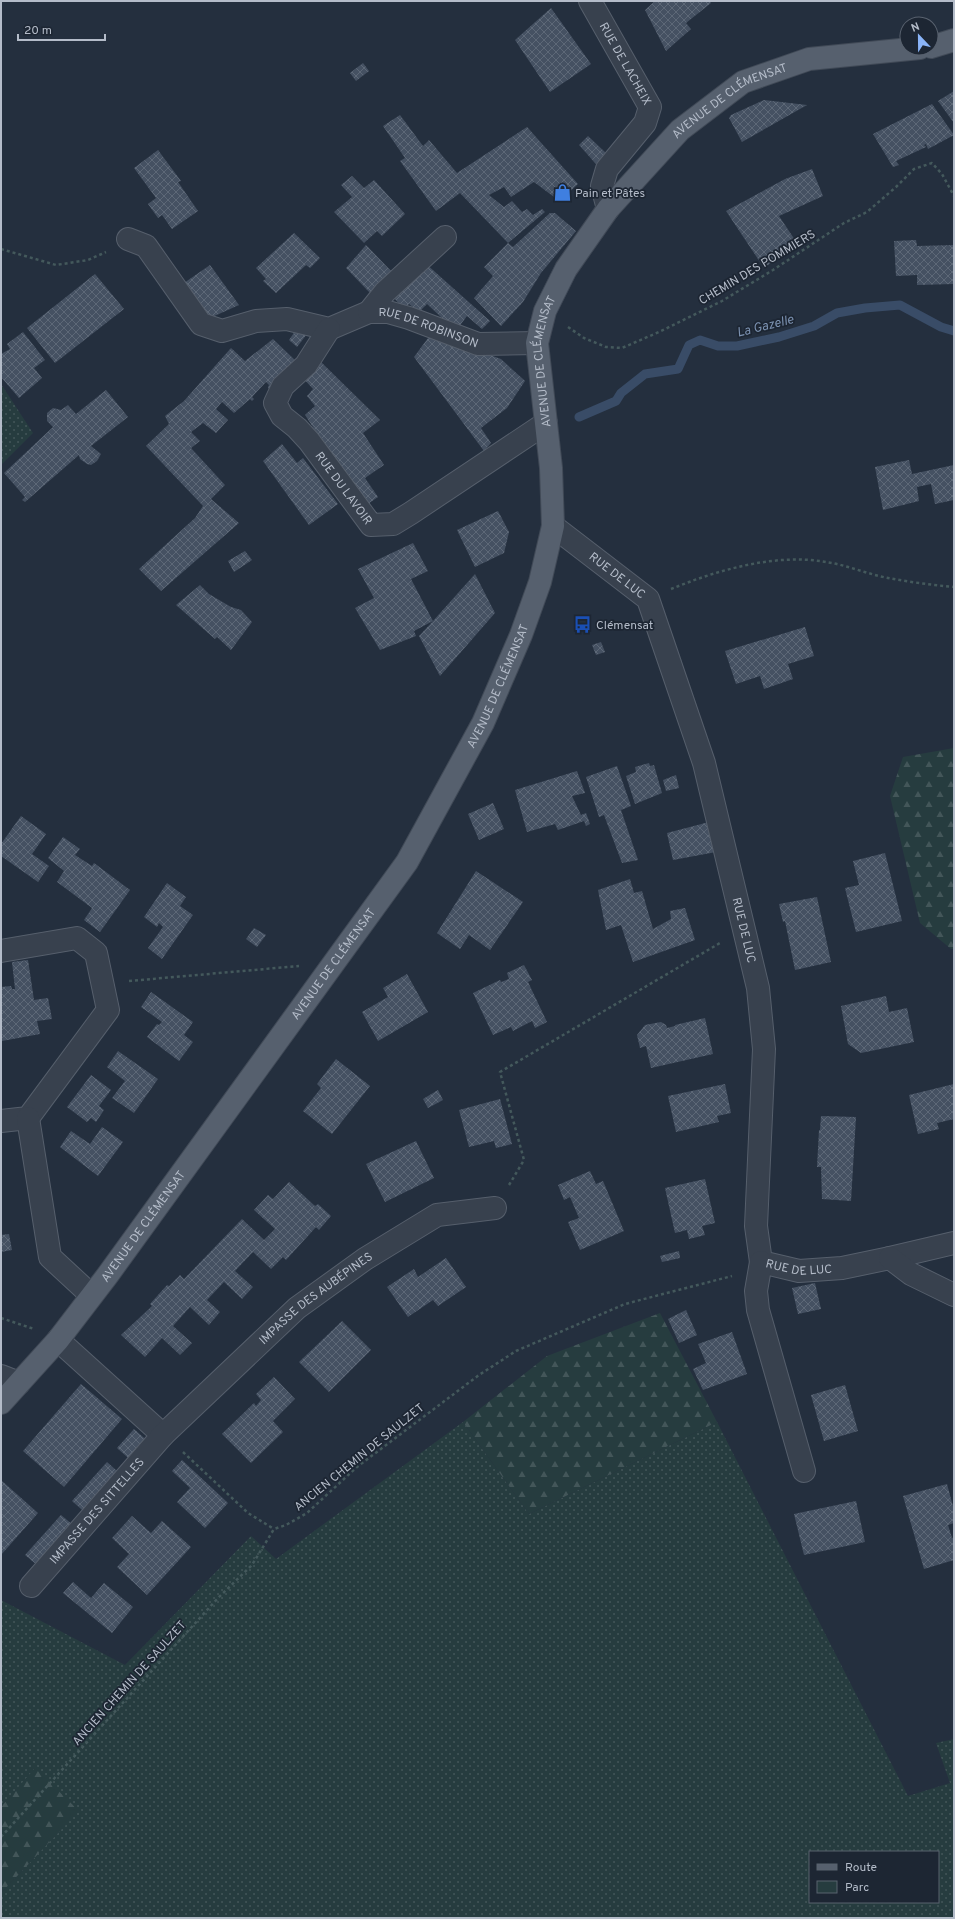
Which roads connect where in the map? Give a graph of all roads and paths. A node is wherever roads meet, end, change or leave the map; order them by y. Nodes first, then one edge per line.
1 (590, 1) edge
2 (954, 40) edge
3 (939, 45) edge
4 (899, 50) edge
5 (954, 196) edge
6 (608, 209) junction
7 (444, 237) dead end
8 (128, 239) joint
9 (1, 249) edge
10 (544, 311) junction
11 (369, 312) junction
12 (329, 329) junction
13 (536, 343) junction
14 (546, 423) junction
15 (553, 526) junction
16 (954, 587) edge
17 (648, 599) junction
18 (744, 929) junction
19 (1, 951) edge
20 (332, 966) junction
21 (103, 984) junction
22 (28, 1118) junction
23 (1, 1122) edge
24 (495, 1208) joint
25 (954, 1243) edge
26 (890, 1258) junction
27 (762, 1262) junction
28 (91, 1294) junction
29 (954, 1295) edge
30 (1, 1318) edge
31 (58, 1340) junction
32 (10, 1380) edge
33 (1, 1403) edge
34 (163, 1435) junction
35 (804, 1471) dead end
36 (274, 1529) junction
37 (31, 1586) dead end
38 (1, 1837) edge

1 - 6 street, RUE DE LACHEIX
2 - 3 main road
4 - 6 main road, AVENUE DE CLÉMENSAT
5 - 10 path, CHEMIN DES POMMIERS
6 - 10 main road, AVENUE DE CLÉMENSAT
7 - 11 street
8 - 9 path
8 - 12 street
10 - 13 main road, AVENUE DE CLÉMENSAT
11 - 12 street, RUE DE ROBINSON
11 - 13 street, RUE DE ROBINSON
12 - 14 street, RUE DU LAVOIR
13 - 14 main road, AVENUE DE CLÉMENSAT
14 - 15 main road, AVENUE DE CLÉMENSAT
15 - 17 street, RUE DE LUC
15 - 20 main road, AVENUE DE CLÉMENSAT
16 - 17 path
17 - 18 street, RUE DE LUC
18 - 24 path
18 - 27 street, RUE DE LUC
19 - 21 street
20 - 21 path
20 - 28 main road, AVENUE DE CLÉMENSAT
21 - 22 street
22 - 23 street
22 - 28 street
24 - 34 street, IMPASSE DES AUBÉPINES
25 - 26 street, RUE DE LUC
26 - 27 street, RUE DE LUC
26 - 29 street
27 - 35 street
27 - 36 path, ANCIEN CHEMIN DE SAULZET
28 - 31 main road, AVENUE DE CLÉMENSAT
30 - 31 path
31 - 32 main road, AVENUE DE CLÉMENSAT
31 - 34 street
32 - 33 main road, AVENUE DE CLÉMENSAT
34 - 36 path
34 - 37 street, IMPASSE DES SITTELLES
36 - 38 path, ANCIEN CHEMIN DE SAULZET

